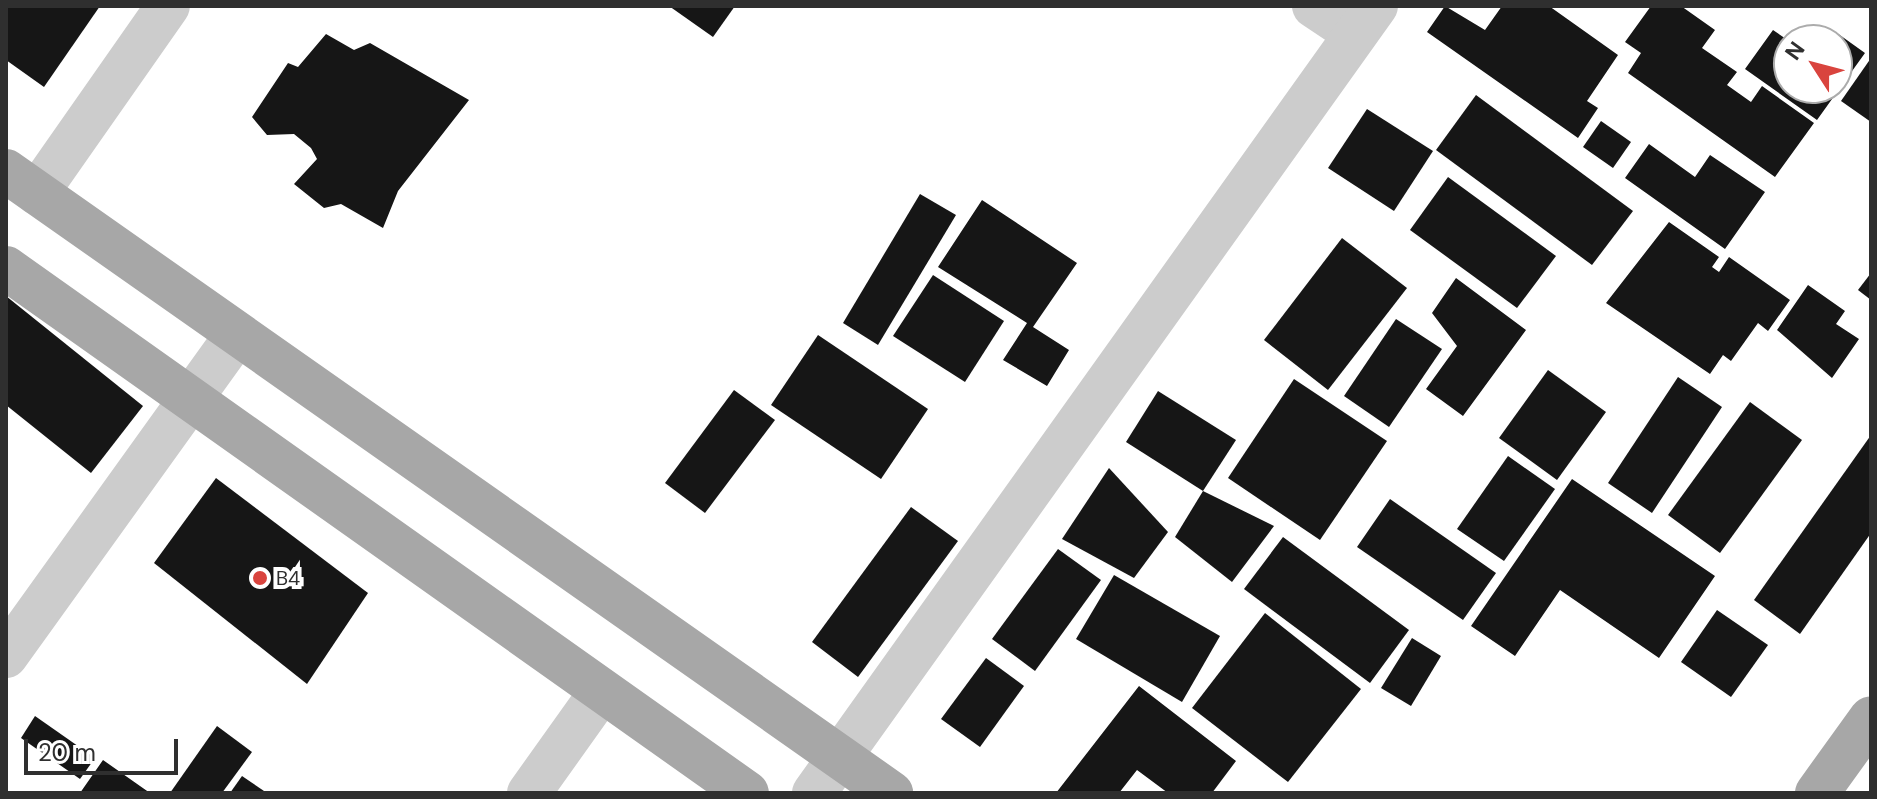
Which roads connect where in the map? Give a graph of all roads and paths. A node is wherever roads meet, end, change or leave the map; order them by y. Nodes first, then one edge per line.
1 (168, 6) edge
2 (1314, 6) edge
3 (1366, 20) edge
4 (21, 182) edge
5 (6, 268) edge
6 (237, 334) junction
7 (188, 398) junction
8 (6, 656) edge
9 (601, 692) junction
10 (1871, 718) edge
11 (840, 757) junction
12 (529, 793) edge
13 (747, 793) edge
14 (814, 793) edge
15 (891, 793) edge
16 (1817, 793) edge

1 - 4 street
2 - 3 street
3 - 11 street
4 - 6 main road
5 - 7 main road
6 - 7 street
6 - 11 main road
7 - 8 street
7 - 9 main road
9 - 12 street
9 - 13 main road
10 - 16 main road
11 - 14 street
11 - 15 main road

